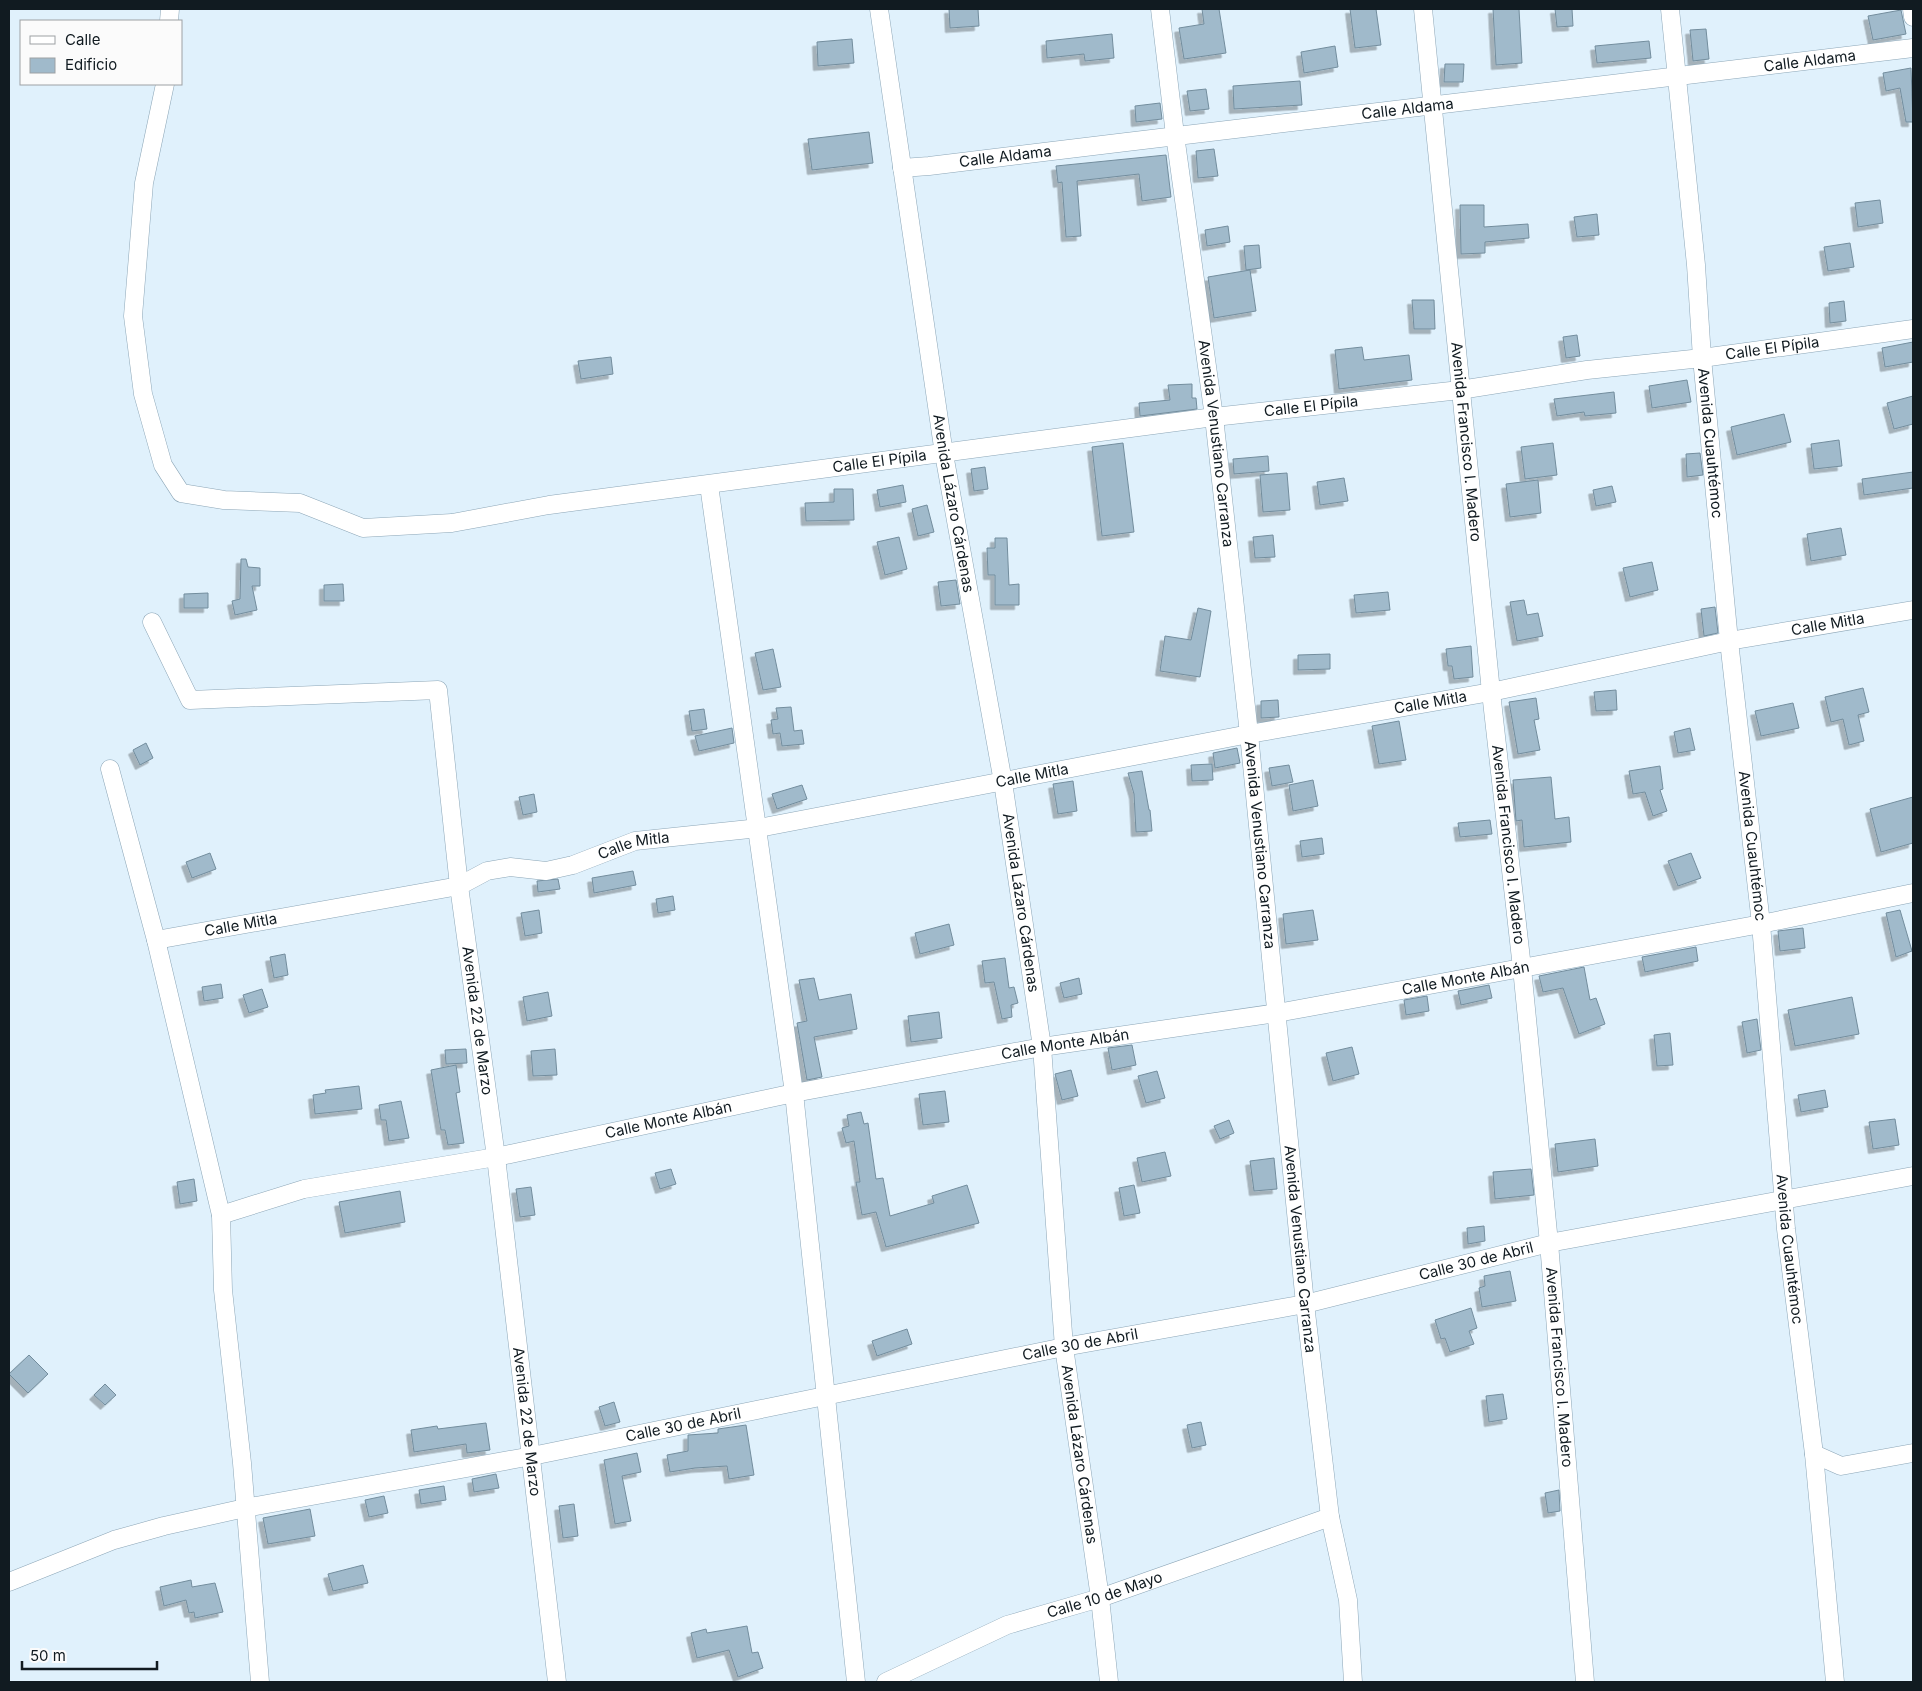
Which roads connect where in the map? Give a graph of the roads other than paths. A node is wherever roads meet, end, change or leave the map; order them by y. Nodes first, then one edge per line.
1 (879, 9) edge
2 (1160, 9) edge
3 (1424, 9) edge
4 (1670, 9) edge
5 (1912, 9) edge
6 (1913, 17) edge
7 (1913, 48) edge
8 (1679, 78) junction
9 (165, 85) edge
10 (1432, 104) junction
11 (1175, 135) junction
12 (902, 168) junction
13 (1913, 329) edge
14 (1702, 358) junction
15 (1460, 390) junction
16 (1214, 417) junction
17 (944, 454) junction
18 (709, 485) junction
19 (1913, 610) edge
20 (152, 622) dead end
21 (1729, 641) junction
22 (1491, 692) junction
23 (1249, 734) junction
24 (110, 769) dead end
25 (1003, 782) junction
26 (759, 828) junction
27 (459, 886) junction
28 (1913, 893) edge
29 (1761, 924) junction
30 (156, 940) junction
31 (1522, 968) junction
32 (1277, 1013) junction
33 (1042, 1047) junction
34 (794, 1093) junction
35 (496, 1157) junction
36 (1913, 1176) edge
37 (1784, 1199) junction
38 (222, 1215) junction
39 (1549, 1243) junction
40 (1305, 1304) junction
41 (1064, 1347) junction
42 (827, 1395) junction
43 (1913, 1453) edge
44 (1814, 1454) junction
45 (532, 1456) junction
46 (245, 1508) junction
47 (1330, 1517) junction
48 (9, 1582) edge
49 (1100, 1598) junction
50 (260, 1682) edge
51 (557, 1682) edge
52 (856, 1682) edge
53 (886, 1682) edge
54 (1109, 1682) edge
55 (1353, 1682) edge
56 (1585, 1682) edge
57 (1835, 1682) edge

1 - 12 street, Avenida Lázaro Cárdenas
2 - 11 street, Avenida Venustiano Carranza
3 - 10 street, Avenida Francisco I. Madero
4 - 8 street, Avenida Cuauhtémoc
5 - 6 street
7 - 8 street, Calle Aldama
8 - 10 street, Calle Aldama
8 - 14 street, Avenida Cuauhtémoc
9 - 18 street, Calle El Pípila
10 - 11 street, Calle Aldama
10 - 15 street, Avenida Francisco I. Madero
11 - 12 street, Calle Aldama
11 - 16 street, Avenida Venustiano Carranza
12 - 17 street, Avenida Lázaro Cárdenas
13 - 14 street, Calle El Pípila
14 - 15 street, Calle El Pípila
14 - 21 street, Avenida Cuauhtémoc
15 - 16 street, Calle El Pípila
15 - 22 street, Avenida Francisco I. Madero
16 - 17 street, Calle El Pípila
16 - 23 street, Avenida Venustiano Carranza
17 - 18 street, Calle El Pípila
17 - 25 street, Avenida Lázaro Cárdenas
18 - 26 street
19 - 21 street, Calle Mitla
20 - 27 street, Avenida 22 de Marzo
21 - 22 street, Calle Mitla
21 - 29 street, Avenida Cuauhtémoc
22 - 23 street, Calle Mitla
22 - 31 street, Avenida Francisco I. Madero
23 - 25 street, Calle Mitla
23 - 32 street, Avenida Venustiano Carranza
24 - 30 street
25 - 26 street, Calle Mitla
25 - 33 street, Avenida Lázaro Cárdenas
26 - 27 street, Calle Mitla
26 - 34 street
27 - 30 street, Calle Mitla
27 - 35 street, Avenida 22 de Marzo
28 - 29 street, Calle Monte Albán
29 - 31 street, Calle Monte Albán
29 - 37 street, Avenida Cuauhtémoc
30 - 38 street
31 - 32 street, Calle Monte Albán
31 - 39 street, Avenida Francisco I. Madero
32 - 33 street, Calle Monte Albán
32 - 40 street, Avenida Venustiano Carranza
33 - 34 street, Calle Monte Albán
33 - 41 street, Avenida Lázaro Cárdenas
34 - 35 street, Calle Monte Albán
34 - 42 street
35 - 38 street, Calle Monte Albán
35 - 45 street, Avenida 22 de Marzo
36 - 37 street, Calle 30 de Abril
37 - 39 street, Calle 30 de Abril
37 - 44 street, Avenida Cuauhtémoc
38 - 46 street
39 - 40 street, Calle 30 de Abril
39 - 56 street, Avenida Francisco I. Madero
40 - 41 street, Calle 30 de Abril
40 - 47 street, Avenida Venustiano Carranza
41 - 42 street, Calle 30 de Abril
41 - 49 street, Avenida Lázaro Cárdenas
42 - 45 street, Calle 30 de Abril
42 - 52 street
43 - 44 street
44 - 57 street, Avenida Cuauhtémoc
45 - 46 street, Calle 30 de Abril
45 - 51 street, Avenida 22 de Marzo
46 - 48 street, Calle 30 de Abril
46 - 50 street
47 - 49 street, Calle 10 de Mayo
47 - 55 street, Avenida Venustiano Carranza
49 - 53 street, Calle 10 de Mayo
49 - 54 street, Avenida Lázaro Cárdenas

